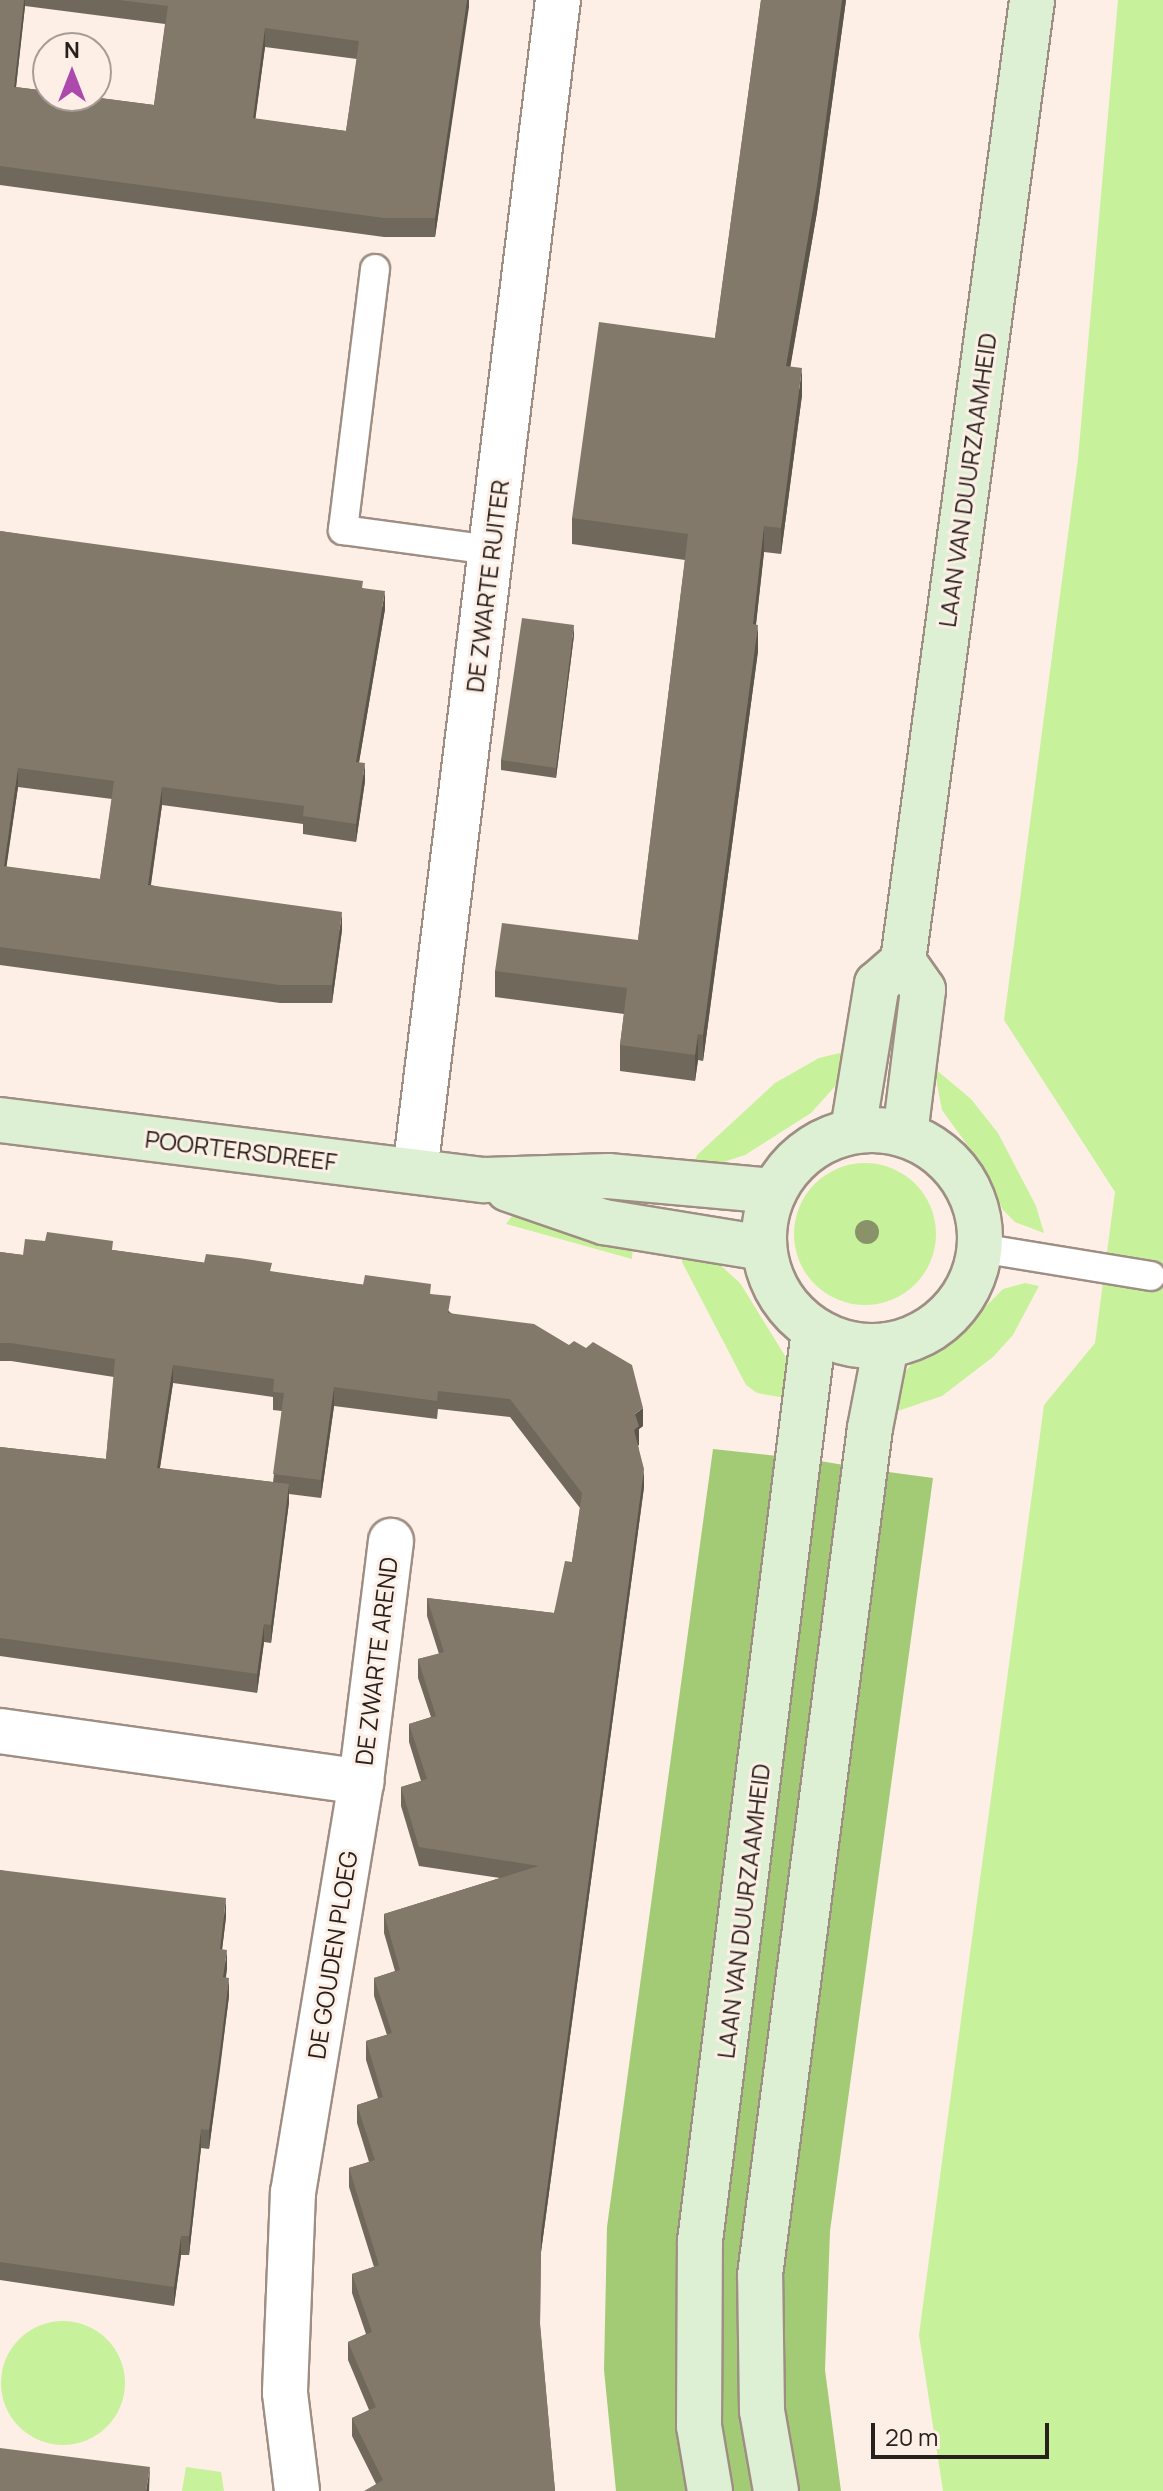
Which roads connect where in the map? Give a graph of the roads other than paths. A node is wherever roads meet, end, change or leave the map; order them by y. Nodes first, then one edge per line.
1 (558, 0) edge
2 (1032, 0) edge
3 (375, 269) dead end
4 (491, 550) junction
5 (903, 961) junction
6 (0, 1120) edge
7 (853, 1130) junction
8 (905, 1134) junction
9 (415, 1171) junction
10 (483, 1180) junction
11 (772, 1191) junction
12 (763, 1248) junction
13 (980, 1248) junction
14 (1151, 1276) dead end
15 (814, 1331) junction
16 (886, 1346) junction
17 (391, 1541) dead end
18 (0, 1731) edge
19 (361, 1782) junction
20 (297, 2491) edge
21 (710, 2491) edge
22 (776, 2491) edge

1 - 4 street, DE ZWARTE RUITER
2 - 5 street, LAAN VAN DUURZAAMHEID
3 - 4 lane
4 - 9 street, DE ZWARTE RUITER
5 - 7 street
5 - 8 street
6 - 9 street, POORTERSDREEF
7 - 8 street
7 - 11 street
8 - 13 street
9 - 10 street, POORTERSDREEF
10 - 11 street, POORTERSDREEF
10 - 12 street, POORTERSDREEF
11 - 12 street
12 - 15 street
13 - 14 lane
13 - 16 street
15 - 16 street
15 - 21 street, LAAN VAN DUURZAAMHEID
16 - 22 street
17 - 19 street, DE ZWARTE AREND
18 - 19 street
19 - 20 street, DE GOUDEN PLOEG

